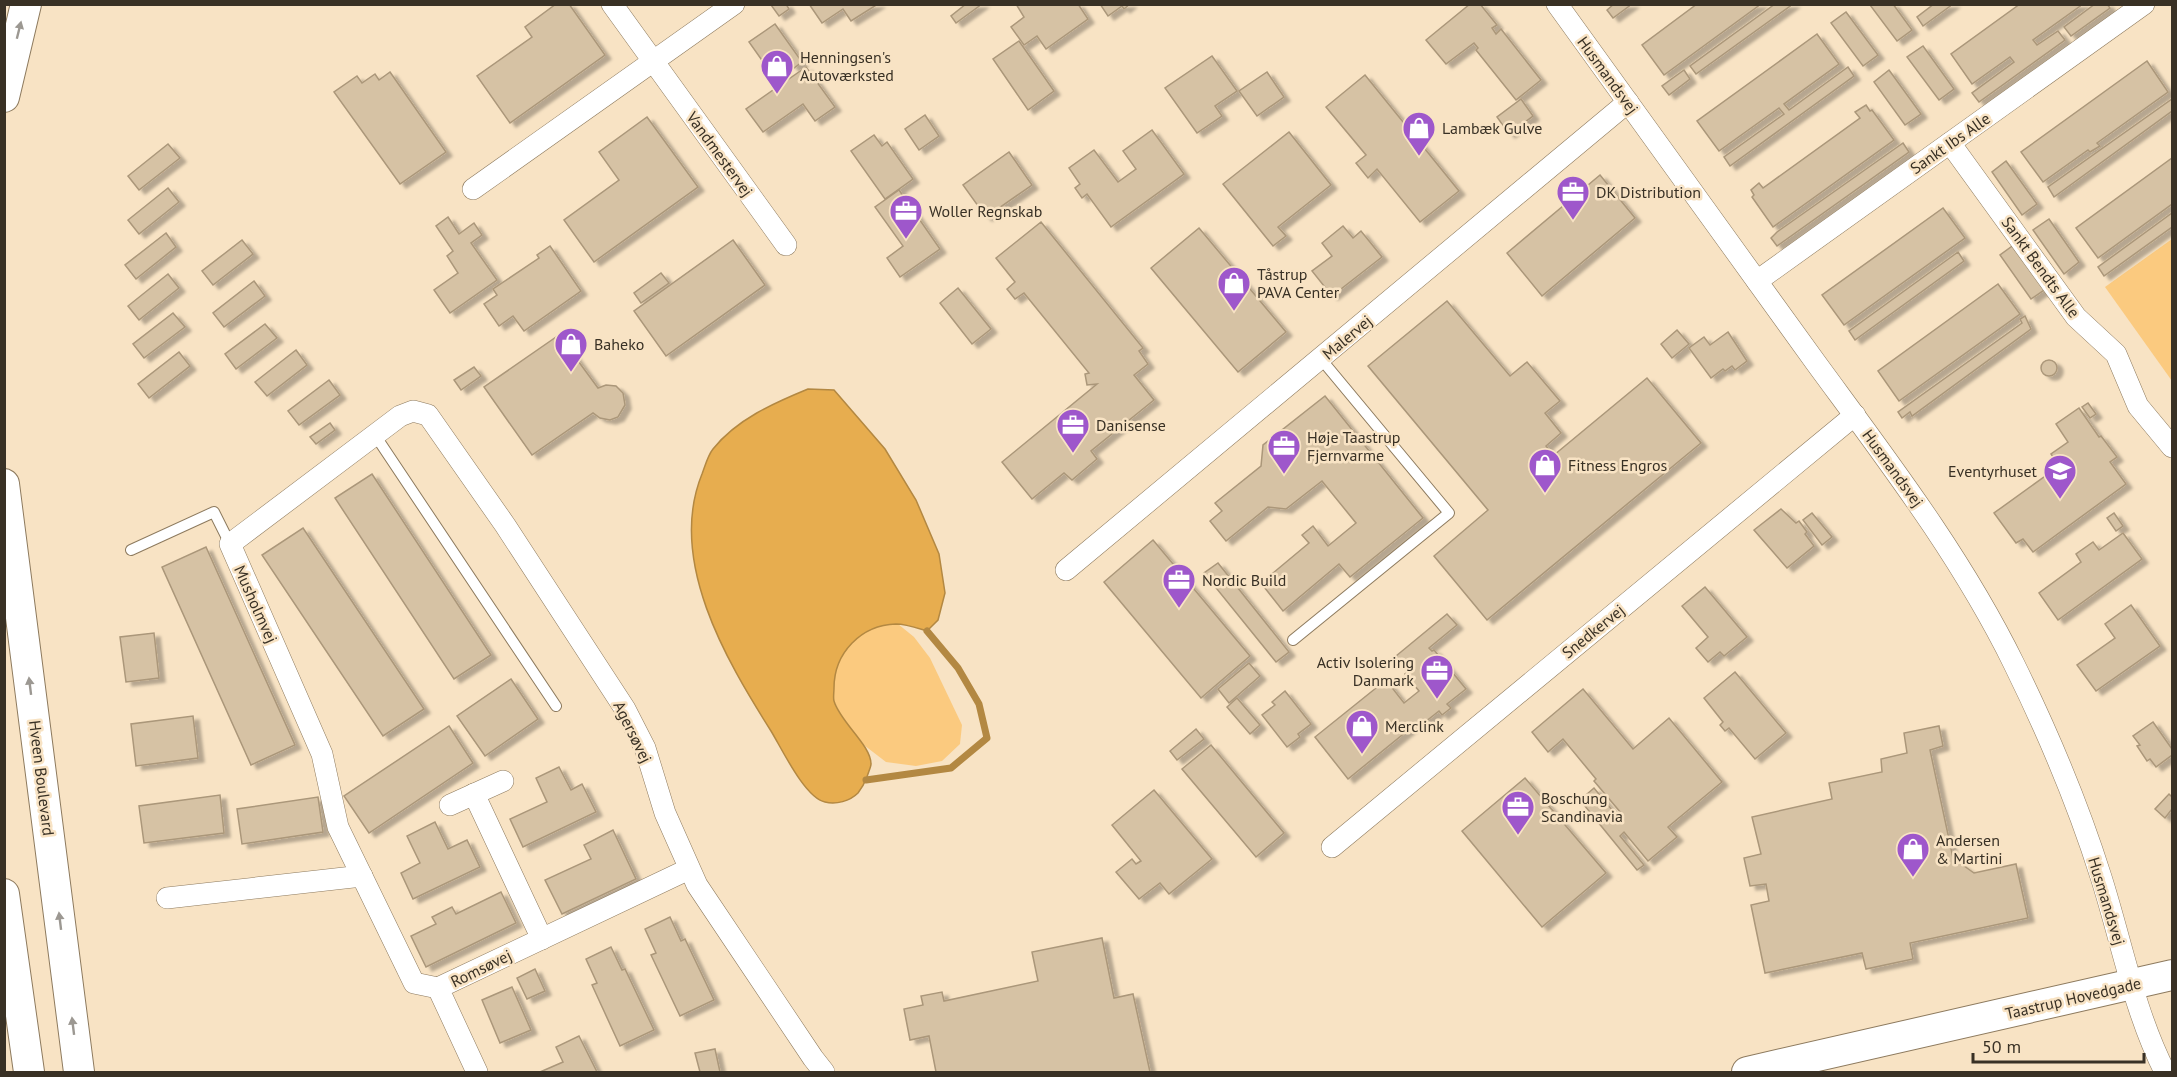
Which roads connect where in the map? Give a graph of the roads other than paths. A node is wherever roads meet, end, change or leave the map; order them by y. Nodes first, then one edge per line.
1 (26, 4) edge
2 (612, 4) edge
3 (734, 4) edge
4 (1557, 4) edge
5 (2144, 4) edge
6 (653, 62) junction
7 (4, 97) edge
8 (1628, 102) junction
9 (1950, 143) junction
10 (473, 189) dead end
11 (786, 245) dead end
12 (1757, 281) junction
13 (1321, 359) junction
14 (413, 411) joint
15 (1855, 415) junction
16 (375, 435) junction
17 (2172, 447) edge
18 (4, 484) edge
19 (230, 544) junction
20 (131, 550) dead end
21 (1066, 570) dead end
22 (1293, 640) dead end
23 (556, 706) dead end
24 (502, 781) dead end
25 (474, 794) junction
26 (450, 805) dead end
27 (1332, 847) dead end
28 (689, 869) junction
29 (362, 876) junction
30 (4, 894) edge
31 (167, 898) dead end
32 (542, 939) junction
33 (2172, 975) edge
34 (2132, 984) junction
35 (438, 988) junction
36 (29, 1072) edge
37 (79, 1072) edge
38 (477, 1072) edge
39 (824, 1072) edge
40 (1754, 1072) edge
41 (2165, 1072) edge

7 -> 1 main road
2 - 6 street, Vandmestervej
3 - 6 street
4 - 8 street, Husmandsvej
5 - 9 street, Sankt Ibs Alle
6 - 10 street
6 - 11 street, Vandmestervej
8 - 12 street, Husmandsvej
8 - 13 street, Malervej
9 - 12 street, Sankt Ibs Alle
9 - 17 street, Sankt Bendts Alle
12 - 15 street, Husmandsvej
13 - 21 street, Malervej
13 - 22 lane
14 - 16 street, Musholmvej
14 - 28 street, Agersøvej
15 - 27 street, Snedkervej
15 - 34 street, Husmandsvej
16 - 19 street, Musholmvej
16 - 23 lane
37 -> 18 main road, Hveen Boulevard
19 - 20 lane
19 - 29 street, Musholmvej
24 - 25 street
25 - 26 street
25 - 32 street
28 - 32 street, Romsøvej
28 - 39 street, Agersøvej
29 - 31 street
29 - 35 street, Musholmvej
30 - 36 main road
32 - 35 street, Romsøvej
33 - 34 main road, Taastrup Hovedgade
34 - 40 main road, Taastrup Hovedgade
34 - 41 street, Husmandsvej
35 - 38 street, Romsøvej

